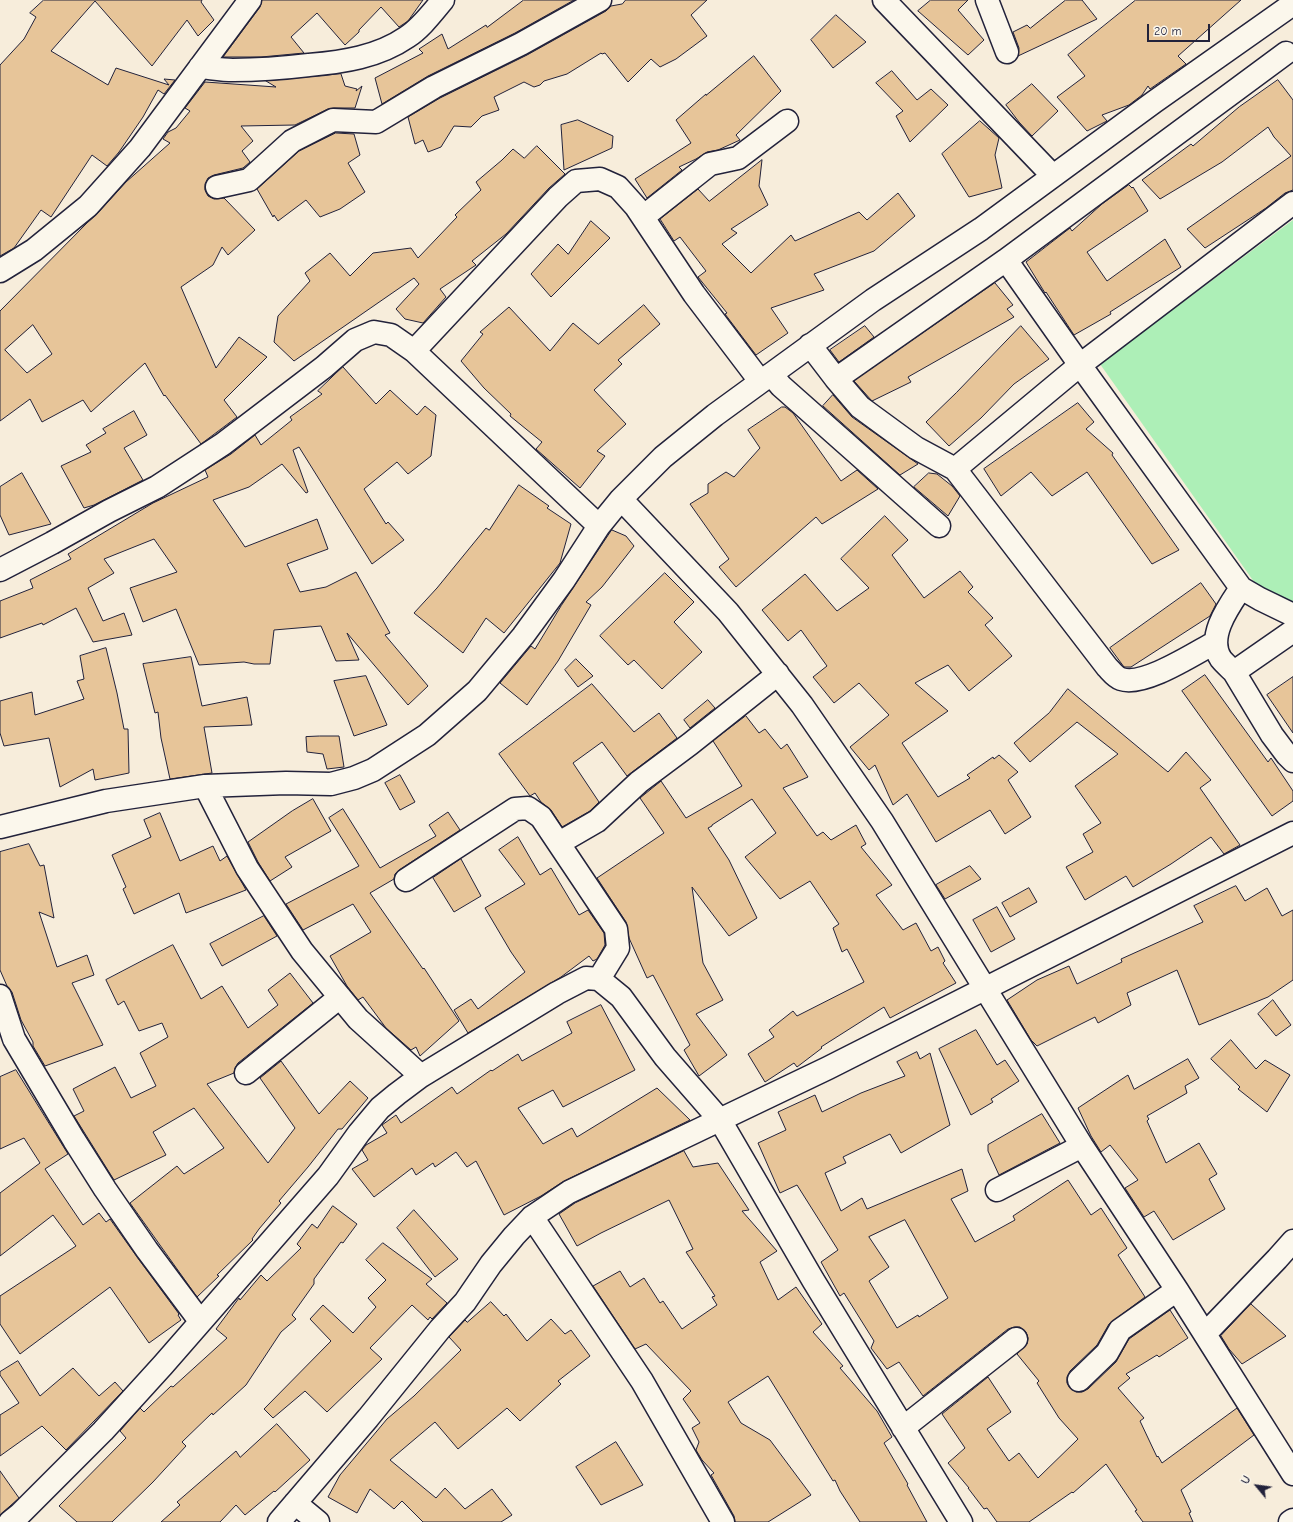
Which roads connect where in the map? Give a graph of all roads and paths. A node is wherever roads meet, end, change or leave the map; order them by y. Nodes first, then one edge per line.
1 (250, 0) edge
2 (443, 0) edge
3 (600, 0) edge
4 (884, 0) edge
5 (987, 0) edge
6 (1293, 4) edge
7 (1265, 26) junction
8 (1007, 52) dead end
9 (1289, 58) edge
10 (200, 67) junction
11 (787, 121) dead end
12 (1054, 176) junction
13 (217, 187) dead end
14 (1293, 203) edge
15 (643, 217) junction
16 (1006, 260) junction
17 (0, 271) edge
18 (810, 345) junction
19 (414, 351) junction
20 (1080, 365) junction
21 (765, 377) junction
22 (836, 379) junction
23 (955, 469) junction
24 (621, 499) junction
25 (599, 526) junction
26 (939, 526) dead end
27 (0, 570) edge
28 (1241, 588) junction
29 (1293, 615) edge
30 (1293, 631) edge
31 (1216, 642) junction
32 (1234, 672) junction
33 (778, 674) junction
34 (1293, 761) edge
35 (205, 786) junction
36 (0, 827) edge
37 (1293, 833) edge
38 (559, 843) junction
39 (406, 880) dead end
40 (600, 979) junction
41 (984, 990) junction
42 (0, 996) edge
43 (340, 997) junction
44 (7, 1043) edge
45 (246, 1073) dead end
46 (421, 1076) junction
47 (720, 1120) junction
48 (1082, 1146) junction
49 (997, 1190) dead end
50 (532, 1217) junction
51 (1293, 1240) edge
52 (1177, 1290) junction
53 (200, 1321) junction
54 (1205, 1334) junction
55 (1016, 1339) dead end
56 (1079, 1380) dead end
57 (903, 1428) junction
58 (1293, 1474) edge
59 (295, 1503) junction
60 (1293, 1520) edge
61 (10, 1522) edge
62 (279, 1522) edge
63 (318, 1522) edge
64 (723, 1522) edge
65 (961, 1522) edge
66 (1290, 1522) edge

1 - 10 street
2 - 10 street
3 - 13 street
4 - 12 street
5 - 8 street
6 - 7 street
7 - 9 street
7 - 12 street
9 - 16 street
10 - 17 street
11 - 15 street
12 - 18 street
14 - 20 street
15 - 19 street
15 - 21 street
16 - 20 street
16 - 22 street
18 - 21 street
18 - 22 street
19 - 25 street
19 - 27 street
20 - 23 street
20 - 28 street
21 - 24 street
21 - 26 street
22 - 23 street
23 - 31 street
24 - 25 street
24 - 33 street
25 - 35 street
28 - 29 street
28 - 31 street
30 - 32 street
31 - 32 street
32 - 34 street
33 - 38 street
33 - 41 street
35 - 36 street
35 - 43 street
37 - 41 street
38 - 39 street
38 - 40 street
40 - 46 street
40 - 47 street
41 - 47 street
41 - 48 street
42 - 44 street
43 - 45 street
43 - 46 street
44 - 53 street
46 - 53 street
47 - 50 street
47 - 57 street
48 - 49 street
48 - 52 street
50 - 59 street
50 - 64 street
51 - 54 street
52 - 54 street
52 - 56 street
53 - 61 street
54 - 58 street
55 - 57 street
57 - 65 street
59 - 62 street
59 - 63 street
60 - 66 street

